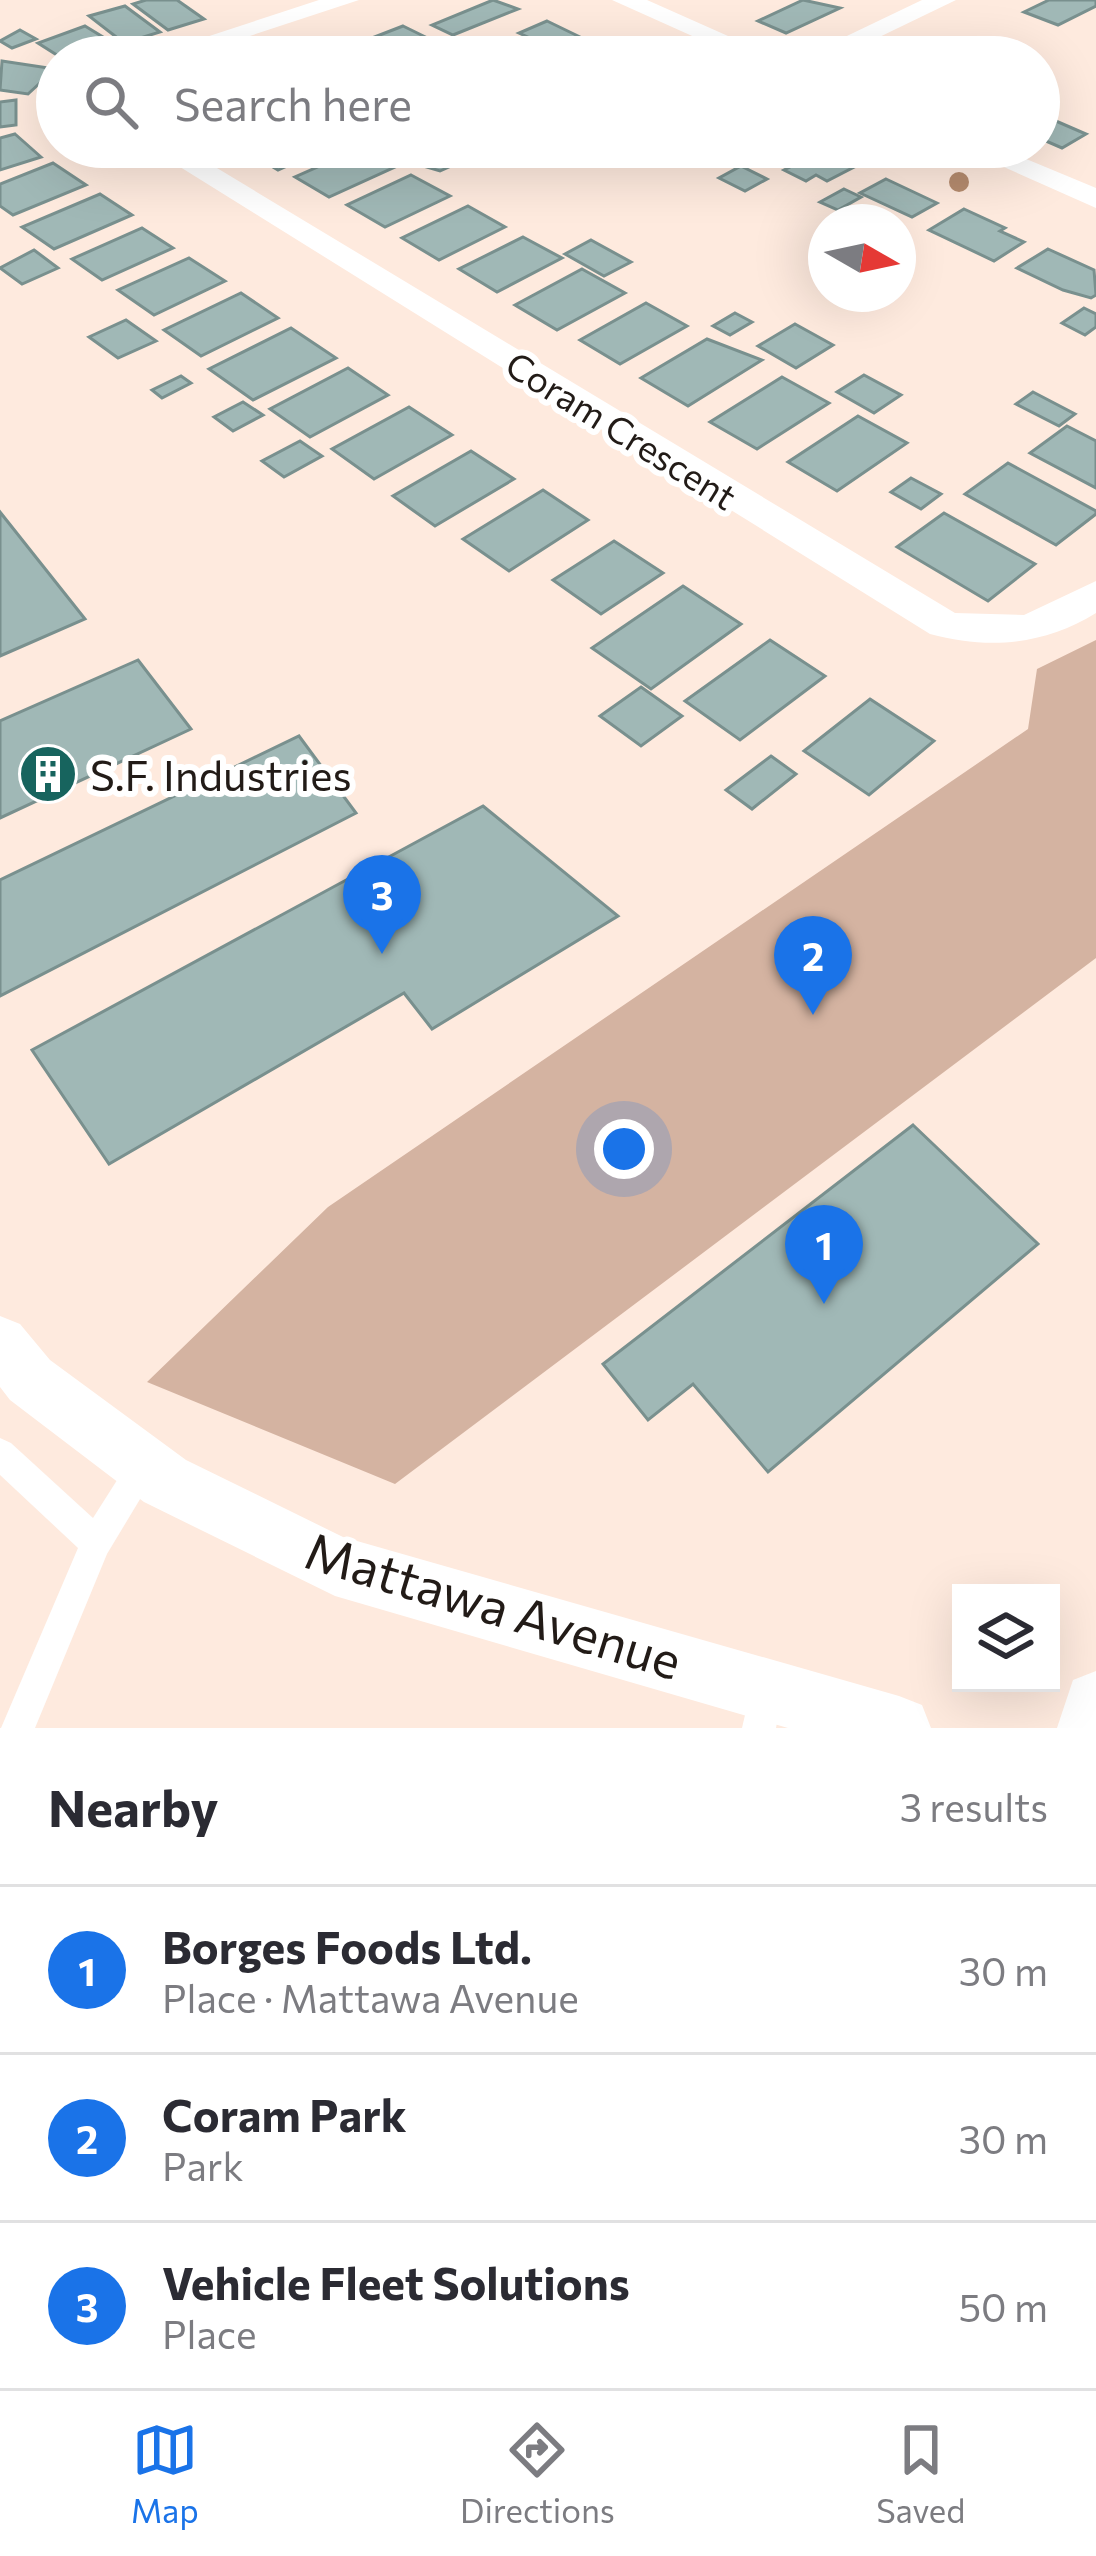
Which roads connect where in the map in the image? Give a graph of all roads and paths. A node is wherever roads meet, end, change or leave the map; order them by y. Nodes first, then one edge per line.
1 (346, 0) edge
2 (625, 0) edge
3 (944, 0) edge
4 (227, 36) edge
5 (712, 36) edge
6 (863, 36) edge
7 (196, 168) edge
8 (1022, 168) edge
9 (1096, 200) edge
10 (1096, 594) edge
11 (0, 1343) edge
12 (0, 1454) edge
13 (144, 1466) junction
14 (96, 1543) junction
15 (1096, 1703) edge
16 (763, 1707) edge
17 (18, 1728) edge
18 (899, 1728) edge
19 (1089, 1728) edge

1 - 4 street
2 - 5 street
3 - 6 street
7 - 10 street, Coram Crescent
8 - 9 street
11 - 13 street, Mattawa Avenue
12 - 14 lane
13 - 14 lane
13 - 16 street, Mattawa Avenue
14 - 17 lane
15 - 19 street
16 - 18 street, Mattawa Avenue

